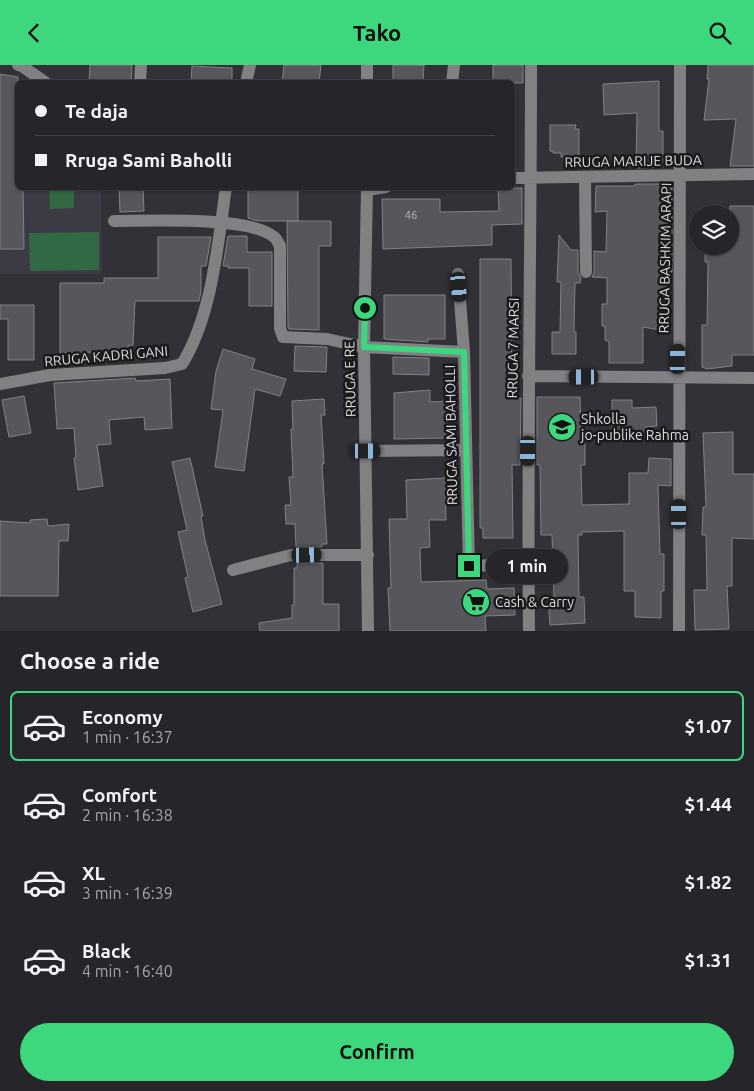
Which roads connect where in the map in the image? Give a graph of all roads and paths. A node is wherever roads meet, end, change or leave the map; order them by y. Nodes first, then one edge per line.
1 (18, 65) edge
2 (141, 65) edge
3 (250, 65) edge
4 (367, 65) edge
5 (454, 65) edge
6 (531, 65) edge
7 (680, 65) edge
8 (42, 80) edge
9 (140, 80) edge
10 (247, 80) edge
11 (367, 80) edge
12 (452, 80) edge
13 (754, 174) edge
14 (680, 176) junction
15 (531, 177) junction
16 (585, 177) junction
17 (515, 178) edge
18 (226, 190) edge
19 (367, 190) edge
20 (114, 221) dead end
21 (221, 222) junction
22 (586, 272) dead end
23 (458, 274) dead end
24 (364, 347) junction
25 (464, 352) junction
26 (528, 377) junction
27 (678, 377) junction
28 (754, 378) edge
29 (0, 384) edge
30 (466, 450) junction
31 (366, 451) junction
32 (368, 555) junction
33 (528, 564) junction
34 (233, 570) dead end
35 (368, 631) edge
36 (529, 631) edge
37 (679, 631) edge

1 - 8 street
2 - 9 street
3 - 10 street
4 - 11 street
5 - 12 street
6 - 15 street, RRUGA 7 MARSI
7 - 14 street, RRUGA BASHKIM ARAPI
13 - 14 street, RRUGA MARIJE BUDA
14 - 16 street, RRUGA MARIJE BUDA
14 - 27 street, RRUGA BASHKIM ARAPI
15 - 16 street, RRUGA MARIJE BUDA
15 - 17 street, RRUGA MARIJE BUDA
15 - 26 street, RRUGA 7 MARSI
16 - 22 street
18 - 21 street, RRUGA KADRI GANI
19 - 24 street, RRUGA E RE
20 - 21 street
21 - 24 street
21 - 29 street, RRUGA KADRI GANI
23 - 25 street, RRUGA SAMI BAHOLLI
24 - 25 street
24 - 31 street, RRUGA E RE
25 - 30 street, RRUGA SAMI BAHOLLI
26 - 27 street
26 - 33 street, RRUGA 7 MARSI
27 - 28 street
27 - 37 street, RRUGA BASHKIM ARAPI
30 - 31 street
30 - 33 street, RRUGA SAMI BAHOLLI
31 - 32 street, RRUGA E RE
32 - 34 street
32 - 35 street, RRUGA E RE
33 - 36 street, RRUGA 7 MARSI

